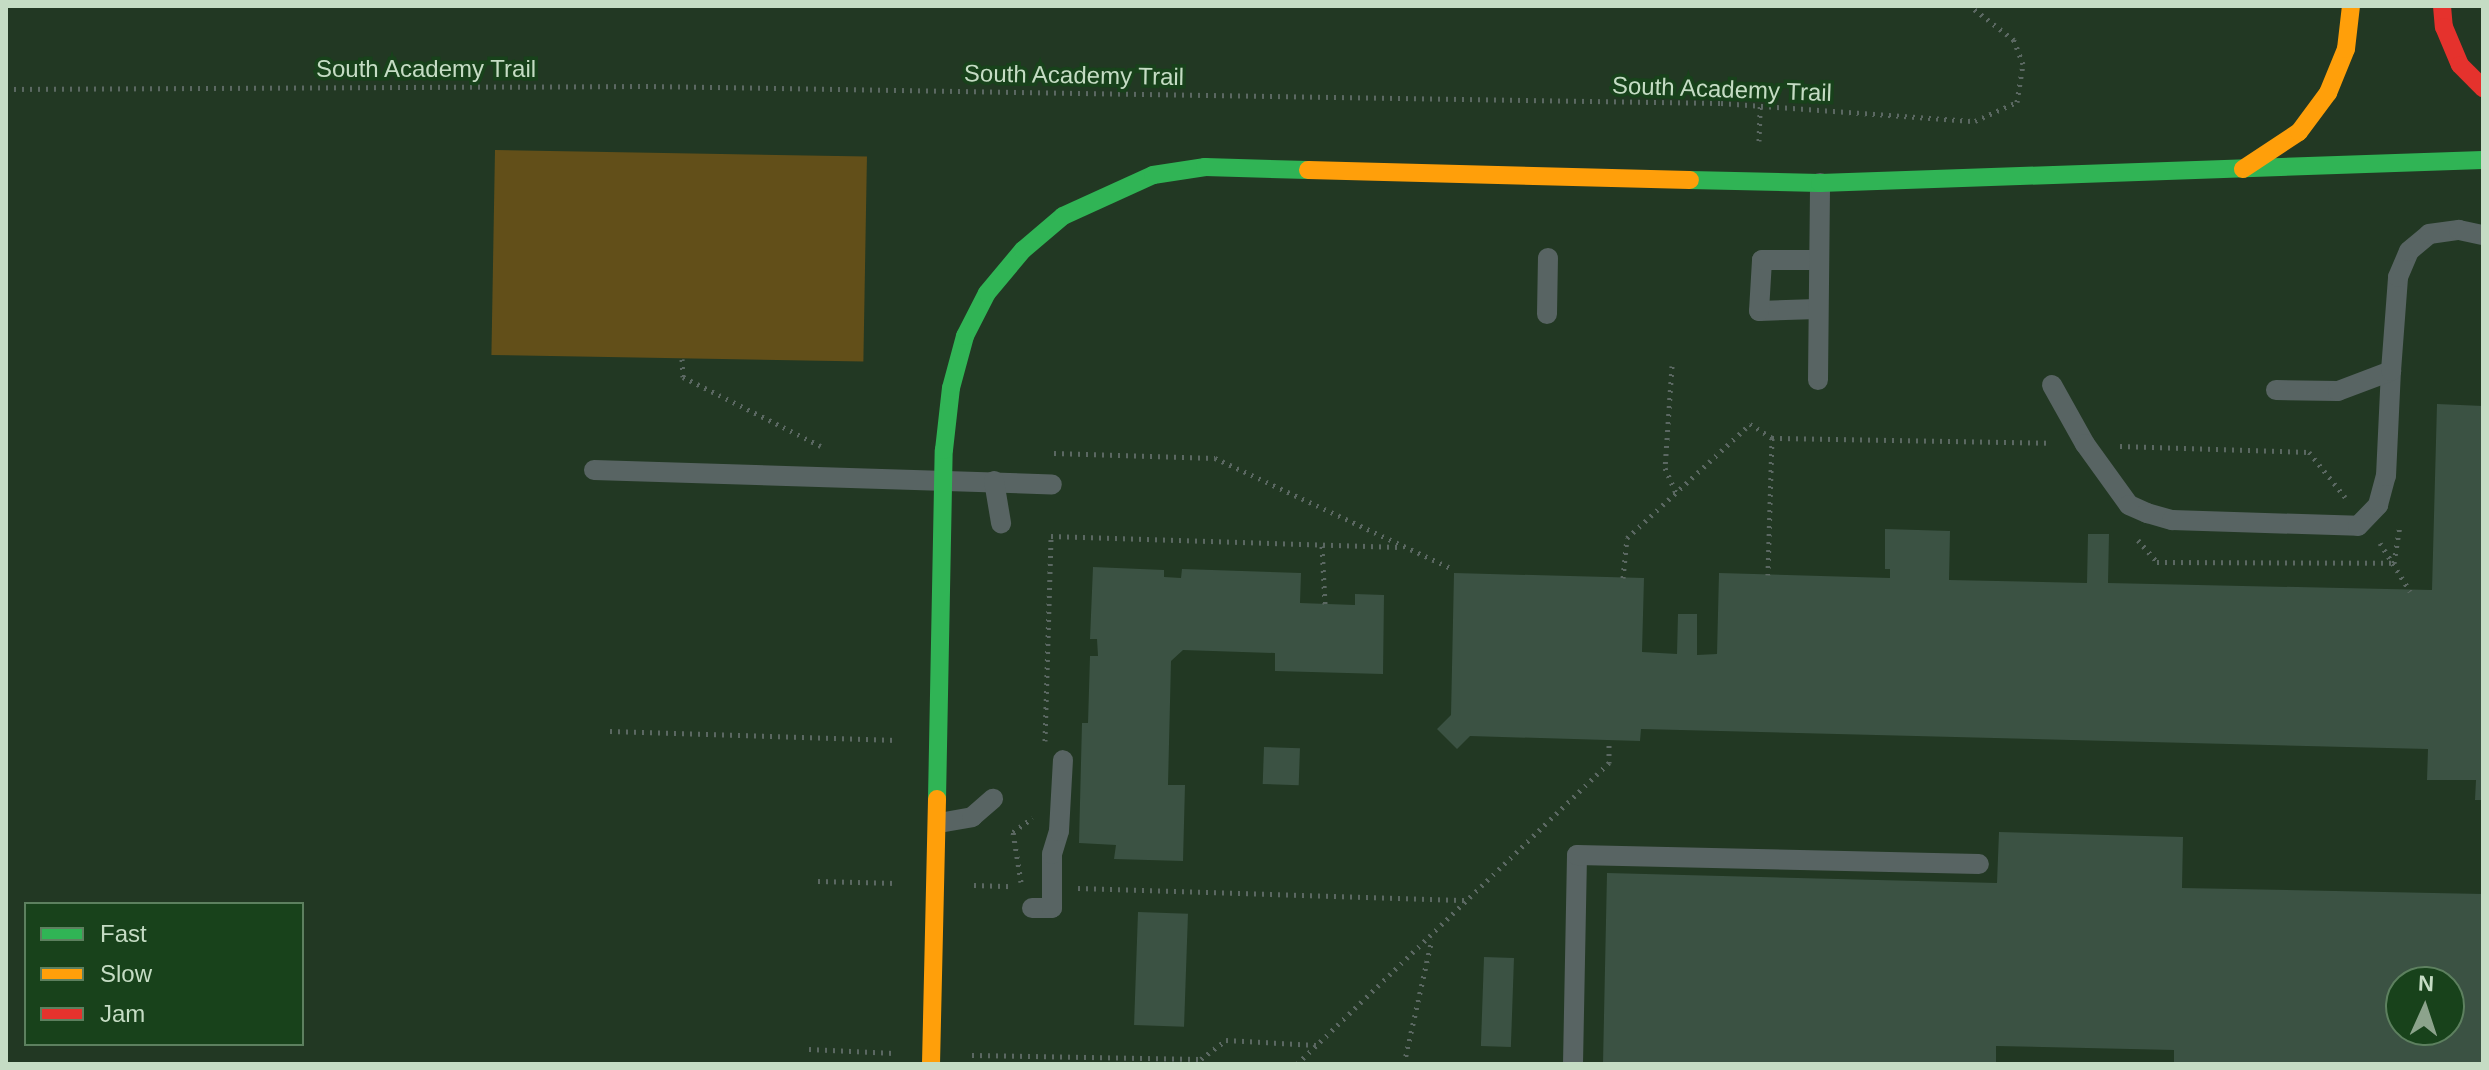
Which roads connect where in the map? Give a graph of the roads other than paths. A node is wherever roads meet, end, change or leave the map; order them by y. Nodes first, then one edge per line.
1 (2351, 6) edge
2 (2442, 6) edge
3 (2454, 6) edge
4 (2444, 27) junction
5 (2483, 88) edge
6 (2483, 160) edge
7 (2243, 169) junction
8 (1820, 183) junction
9 (2483, 235) edge
10 (1548, 258) dead end
11 (1818, 260) junction
12 (1817, 309) junction
13 (1547, 314) dead end
14 (2391, 371) junction
15 (1818, 380) dead end
16 (2052, 385) dead end
17 (2276, 390) dead end
18 (594, 470) dead end
19 (945, 478) junction
20 (994, 481) junction
21 (1052, 484) dead end
22 (1001, 523) dead end
23 (1063, 760) dead end
24 (993, 799) dead end
25 (939, 823) junction
26 (1979, 864) dead end
27 (1032, 908) dead end
28 (931, 1059) edge
29 (1573, 1064) edge

1 - 7 main road
2 - 4 main road
3 - 4 main road
4 - 5 main road
6 - 7 main road
7 - 8 main road
8 - 11 lane
8 - 19 main road
9 - 14 lane
10 - 13 lane
11 - 12 lane
11 - 12 lane
12 - 15 lane
14 - 16 lane
14 - 17 lane
18 - 19 lane
19 - 20 lane
19 - 25 main road
20 - 21 lane
20 - 22 lane
23 - 27 lane
24 - 25 lane
25 - 28 main road
26 - 29 lane

